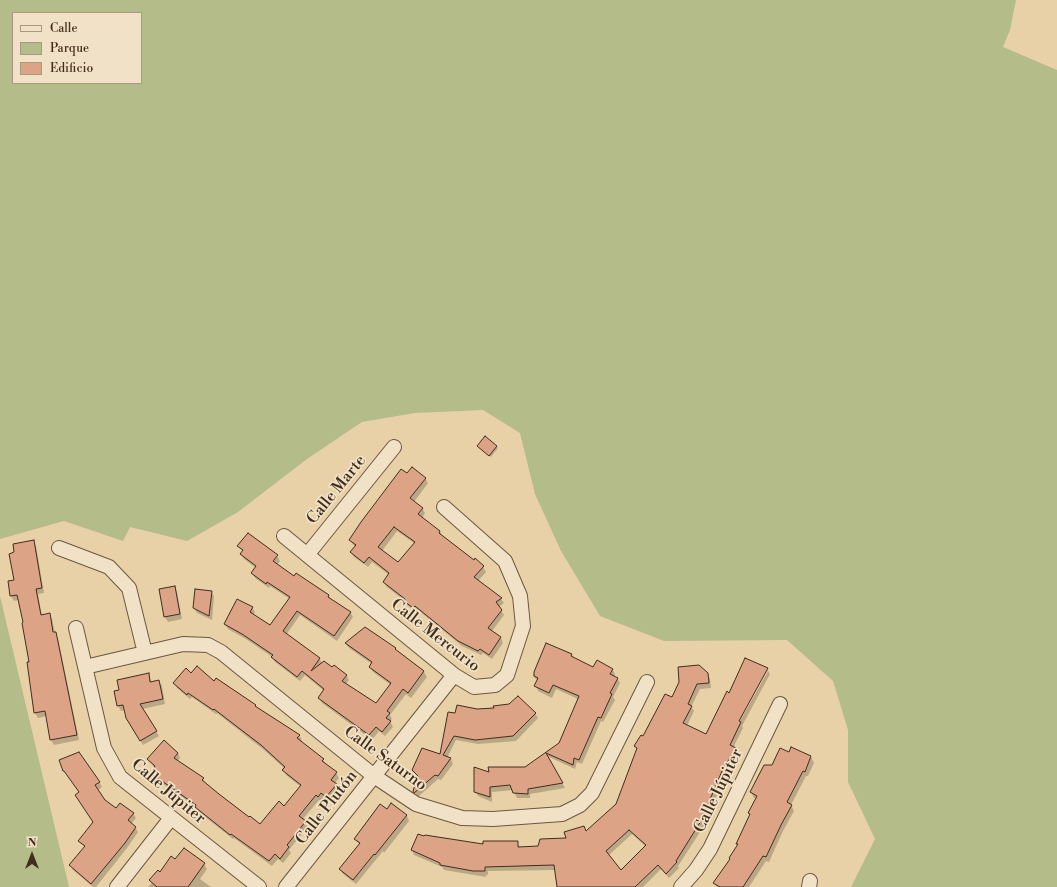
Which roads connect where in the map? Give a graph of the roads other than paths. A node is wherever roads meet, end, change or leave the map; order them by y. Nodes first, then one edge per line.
1 (394, 447) dead end
2 (444, 507) dead end
3 (284, 536) dead end
4 (59, 548) dead end
5 (307, 555) junction
6 (76, 628) dead end
7 (145, 653) junction
8 (85, 667) junction
9 (454, 675) junction
10 (647, 682) dead end
11 (780, 704) dead end
12 (374, 776) junction
13 (171, 818) junction
14 (117, 887) edge
15 (259, 887) edge
16 (286, 887) edge
17 (681, 887) edge

1 - 5 street, Calle Marte
2 - 9 street, Calle Mercurio
3 - 5 street, Calle Mercurio
4 - 7 street
5 - 9 street, Calle Mercurio
6 - 8 street, Calle Júpiter
7 - 8 street, Calle Saturno
7 - 12 street, Calle Saturno
8 - 13 street, Calle Júpiter
9 - 12 street, Calle Plutón
10 - 12 street, Calle Saturno
11 - 17 street, Calle Júpiter
12 - 16 street, Calle Plutón
13 - 14 street
13 - 15 street, Calle Júpiter

